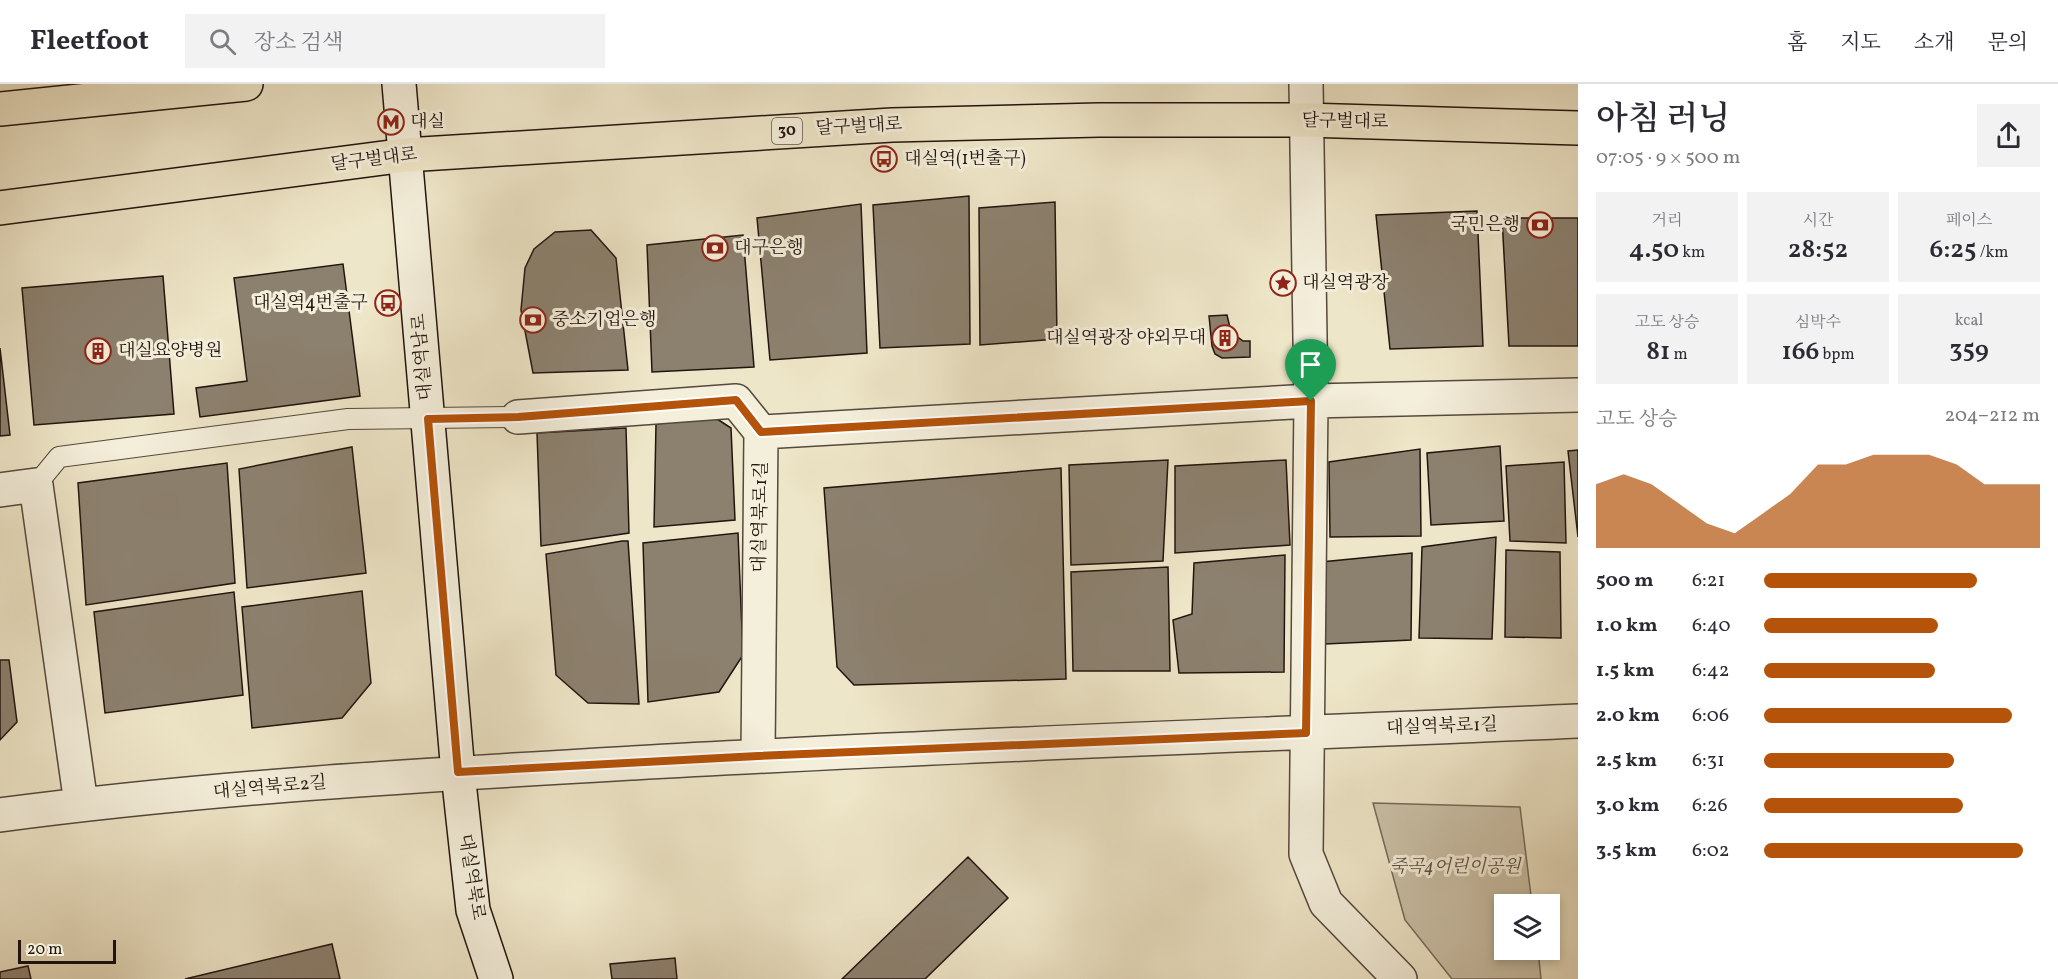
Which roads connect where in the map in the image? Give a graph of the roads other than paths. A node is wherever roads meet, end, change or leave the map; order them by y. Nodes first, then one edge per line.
1 (246, 84) edge
2 (399, 84) edge
3 (1306, 84) edge
4 (0, 109) edge
5 (1305, 120) junction
6 (1578, 128) edge
7 (406, 155) junction
8 (0, 208) edge
9 (1578, 395) edge
10 (1311, 401) junction
11 (518, 417) joint
12 (428, 419) junction
13 (761, 432) junction
14 (36, 485) junction
15 (0, 490) edge
16 (1578, 721) edge
17 (1306, 733) junction
18 (758, 756) junction
19 (458, 772) junction
20 (81, 804) junction
21 (0, 815) edge
22 (496, 979) edge
23 (1400, 979) edge

1 - 4 main road
2 - 7 street, 대실역남로
3 - 5 street
5 - 6 main road, 달구벌대로 / 30
5 - 7 main road, 달구벌대로 / 30
5 - 10 street
7 - 8 main road, 달구벌대로 / 30
7 - 12 street, 대실역남로
9 - 10 street
10 - 13 street
10 - 17 street
11 - 12 lane
11 - 13 street
12 - 14 lane
12 - 19 street, 대실역남로
13 - 18 street, 대실역북로1길
14 - 15 street
14 - 20 street
16 - 17 street, 대실역북로1길
17 - 18 street, 대실역북로1길
17 - 23 street
18 - 19 street, 대실역북로1길
19 - 20 street, 대실역북로2길
19 - 22 street, 대실역북로
20 - 21 street, 대실역북로2길

